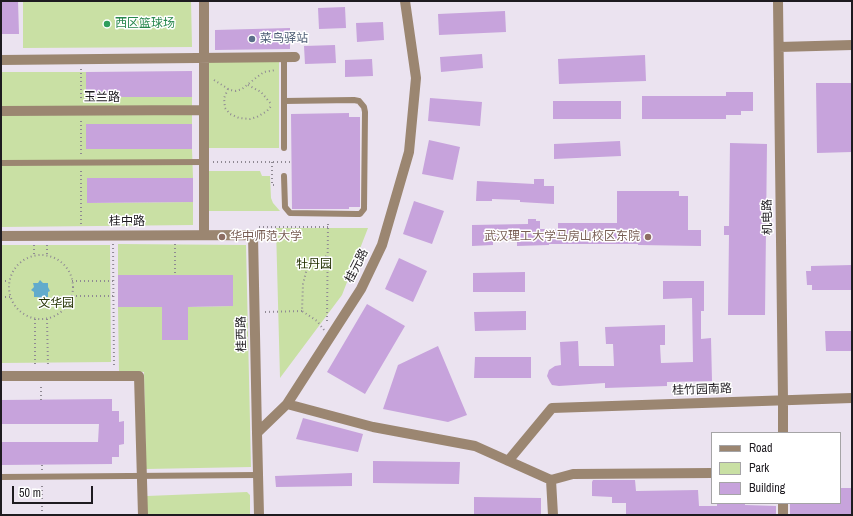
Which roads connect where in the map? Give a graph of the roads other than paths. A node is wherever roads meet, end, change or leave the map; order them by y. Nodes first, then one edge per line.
1 (204, 1) edge
2 (406, 1) edge
3 (778, 1) edge
4 (852, 45) edge
5 (779, 47) junction
6 (284, 57) junction
7 (295, 57) dead end
8 (204, 58) junction
9 (1, 60) edge
10 (284, 101) junction
11 (204, 110) junction
12 (1, 111) edge
13 (284, 148) dead end
14 (204, 162) junction
15 (1, 163) edge
16 (284, 176) dead end
17 (204, 235) junction
18 (253, 235) joint
19 (1, 236) edge
20 (1, 376) edge
21 (852, 398) edge
22 (783, 400) junction
23 (287, 404) junction
24 (782, 432) edge
25 (257, 433) junction
26 (508, 461) junction
27 (711, 473) edge
28 (258, 475) junction
29 (141, 476) junction
30 (1, 477) edge
31 (551, 480) junction
32 (783, 504) edge
33 (143, 515) edge
34 (259, 515) edge
35 (553, 515) edge
36 (783, 515) edge

1 - 8 street
2 - 23 street, 桂元路
3 - 5 street, 机电路
4 - 5 street
5 - 22 street, 机电路
6 - 7 street
6 - 8 street
6 - 10 lane
8 - 9 street
8 - 11 street
10 - 13 lane
10 - 16 lane
11 - 12 street, 玉兰路
11 - 14 street
14 - 15 lane
14 - 17 street
17 - 18 street, 桂中路
17 - 19 street, 桂中路
18 - 25 street, 桂西路
20 - 29 street
21 - 22 street, 桂竹园南路
22 - 24 street, 机电路
22 - 26 street, 桂竹园南路
23 - 25 street, 桂元路
23 - 26 street
25 - 28 street
26 - 31 street
27 - 31 street
28 - 29 lane
28 - 34 street
29 - 30 lane
29 - 33 street
31 - 35 street
32 - 36 street

